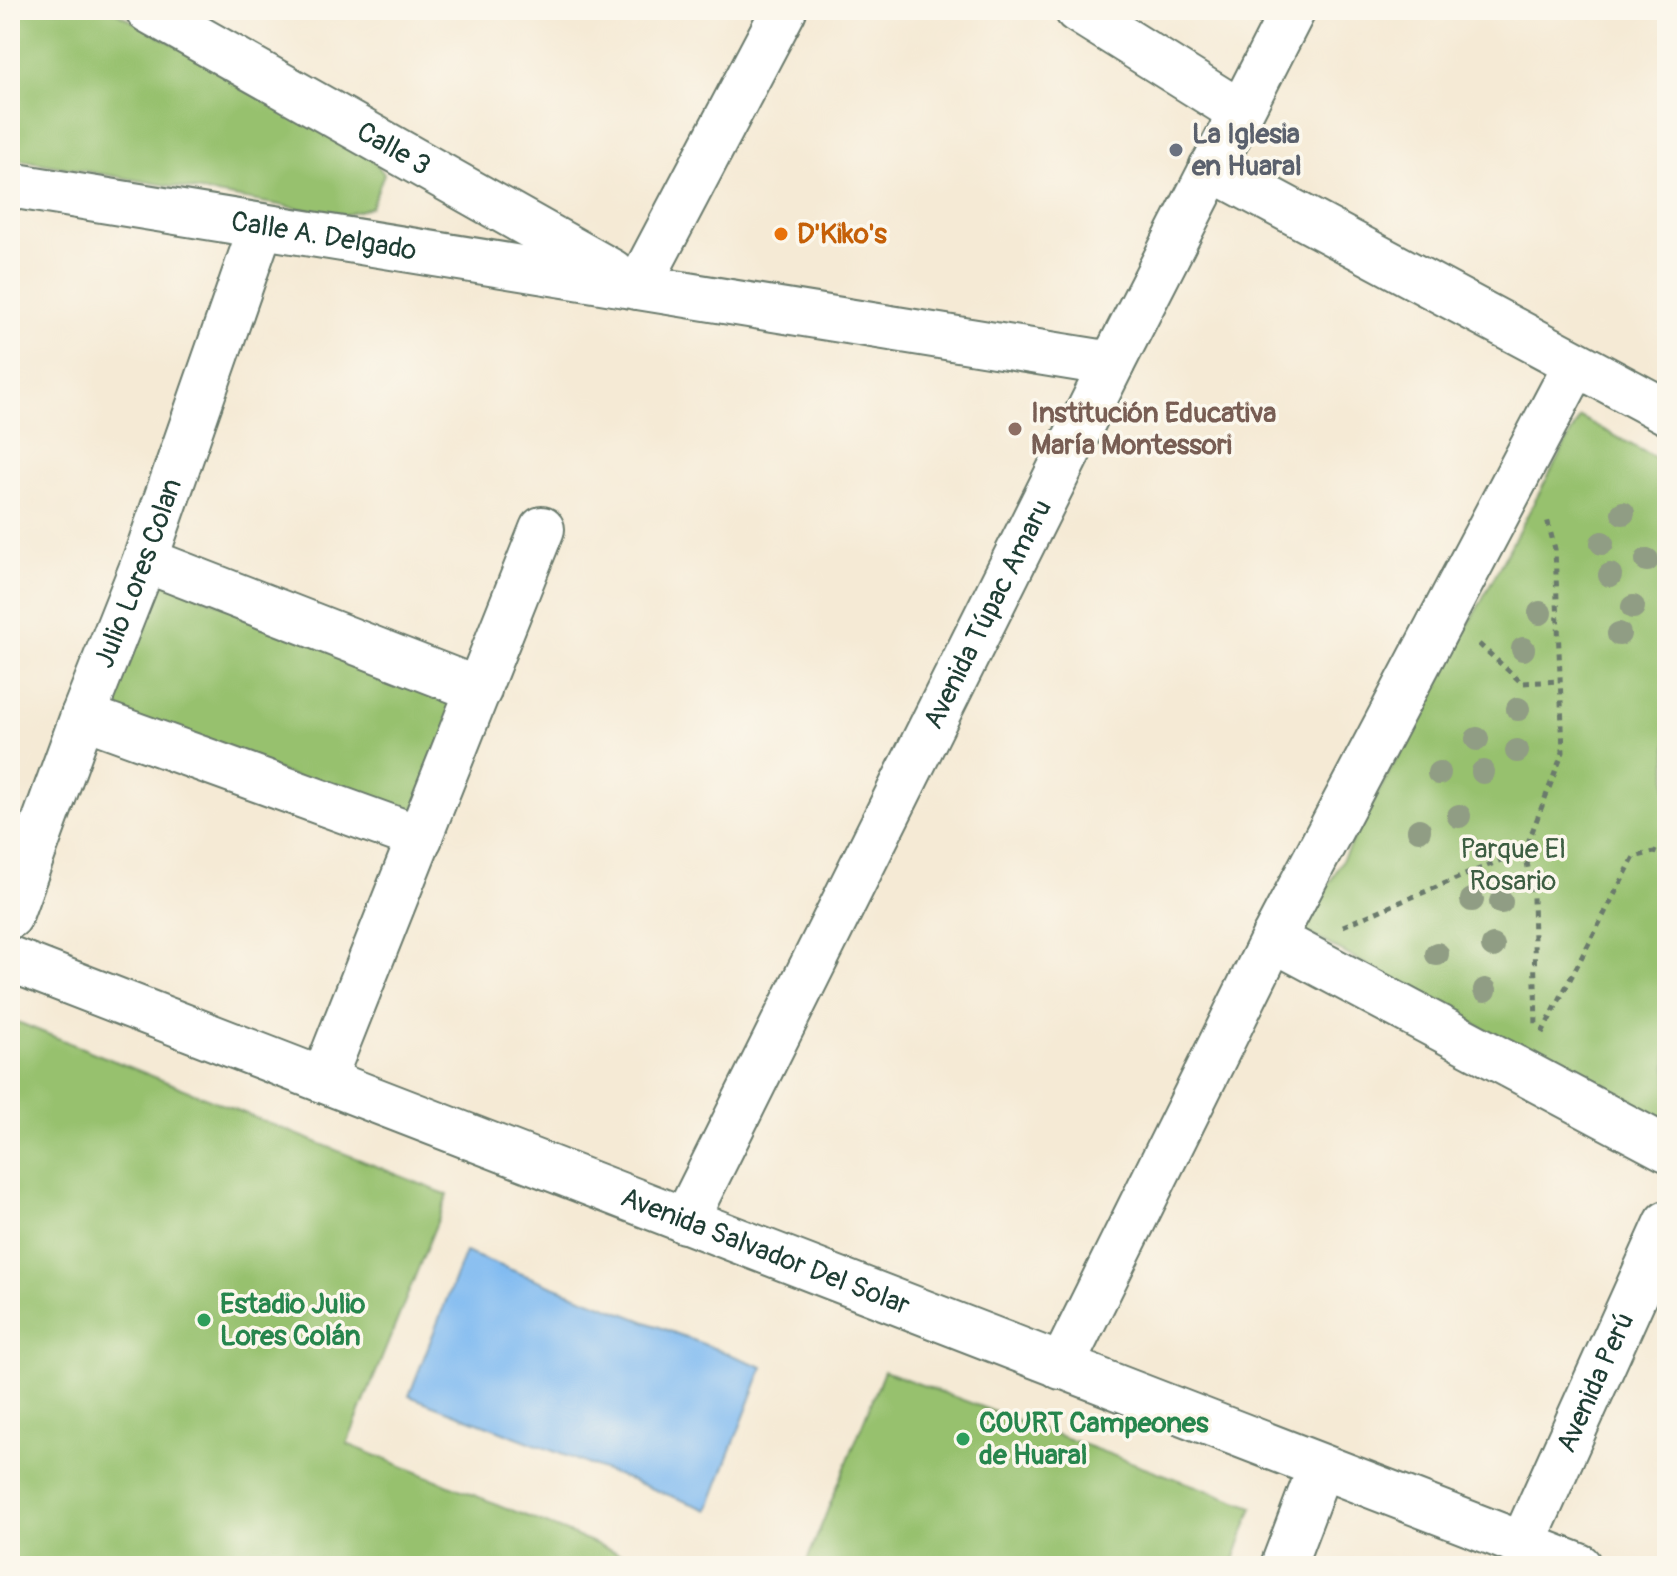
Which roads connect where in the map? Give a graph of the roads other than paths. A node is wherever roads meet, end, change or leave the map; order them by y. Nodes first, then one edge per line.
1 (148, 10) edge
2 (784, 10) edge
3 (1077, 10) edge
4 (1293, 10) edge
5 (1240, 112) junction
6 (1211, 168) junction
7 (10, 185) edge
8 (261, 227) junction
9 (638, 287) junction
10 (1112, 364) junction
11 (1575, 366) junction
12 (1667, 412) edge
13 (542, 529) dead end
14 (145, 560) junction
15 (479, 690) junction
16 (83, 716) junction
17 (420, 838) junction
18 (10, 916) edge
19 (1273, 939) junction
20 (10, 959) edge
21 (323, 1080) junction
22 (1667, 1149) edge
23 (685, 1221) junction
24 (1667, 1223) edge
25 (1061, 1367) junction
26 (1320, 1468) junction
27 (1523, 1543) junction
28 (1283, 1566) edge
29 (1579, 1566) edge

1 - 9 street, Calle 3
2 - 9 street
3 - 5 street
4 - 5 street, Avenida Túpac Amaru
5 - 6 street, Avenida Túpac Amaru
6 - 10 street, Avenida Túpac Amaru
6 - 11 street
7 - 8 street, Calle A. Delgado
8 - 9 street, Calle A. Delgado
8 - 14 street, Julio Lores Colan
9 - 10 street, Calle A. Delgado
10 - 23 street, Avenida Túpac Amaru
11 - 12 street
11 - 19 street
13 - 15 street
14 - 15 street
14 - 16 street, Julio Lores Colan
15 - 17 street
16 - 17 street
16 - 18 street, Julio Lores Colan
17 - 21 street
19 - 22 street
19 - 25 street
20 - 21 street, Avenida Salvador Del Solar
21 - 23 street, Avenida Salvador Del Solar
23 - 25 street, Avenida Salvador Del Solar
24 - 27 street, Avenida Perú
25 - 26 street, Avenida Salvador Del Solar
26 - 27 street, Avenida Salvador Del Solar
26 - 28 street
27 - 29 street, Avenida Salvador Del Solar

